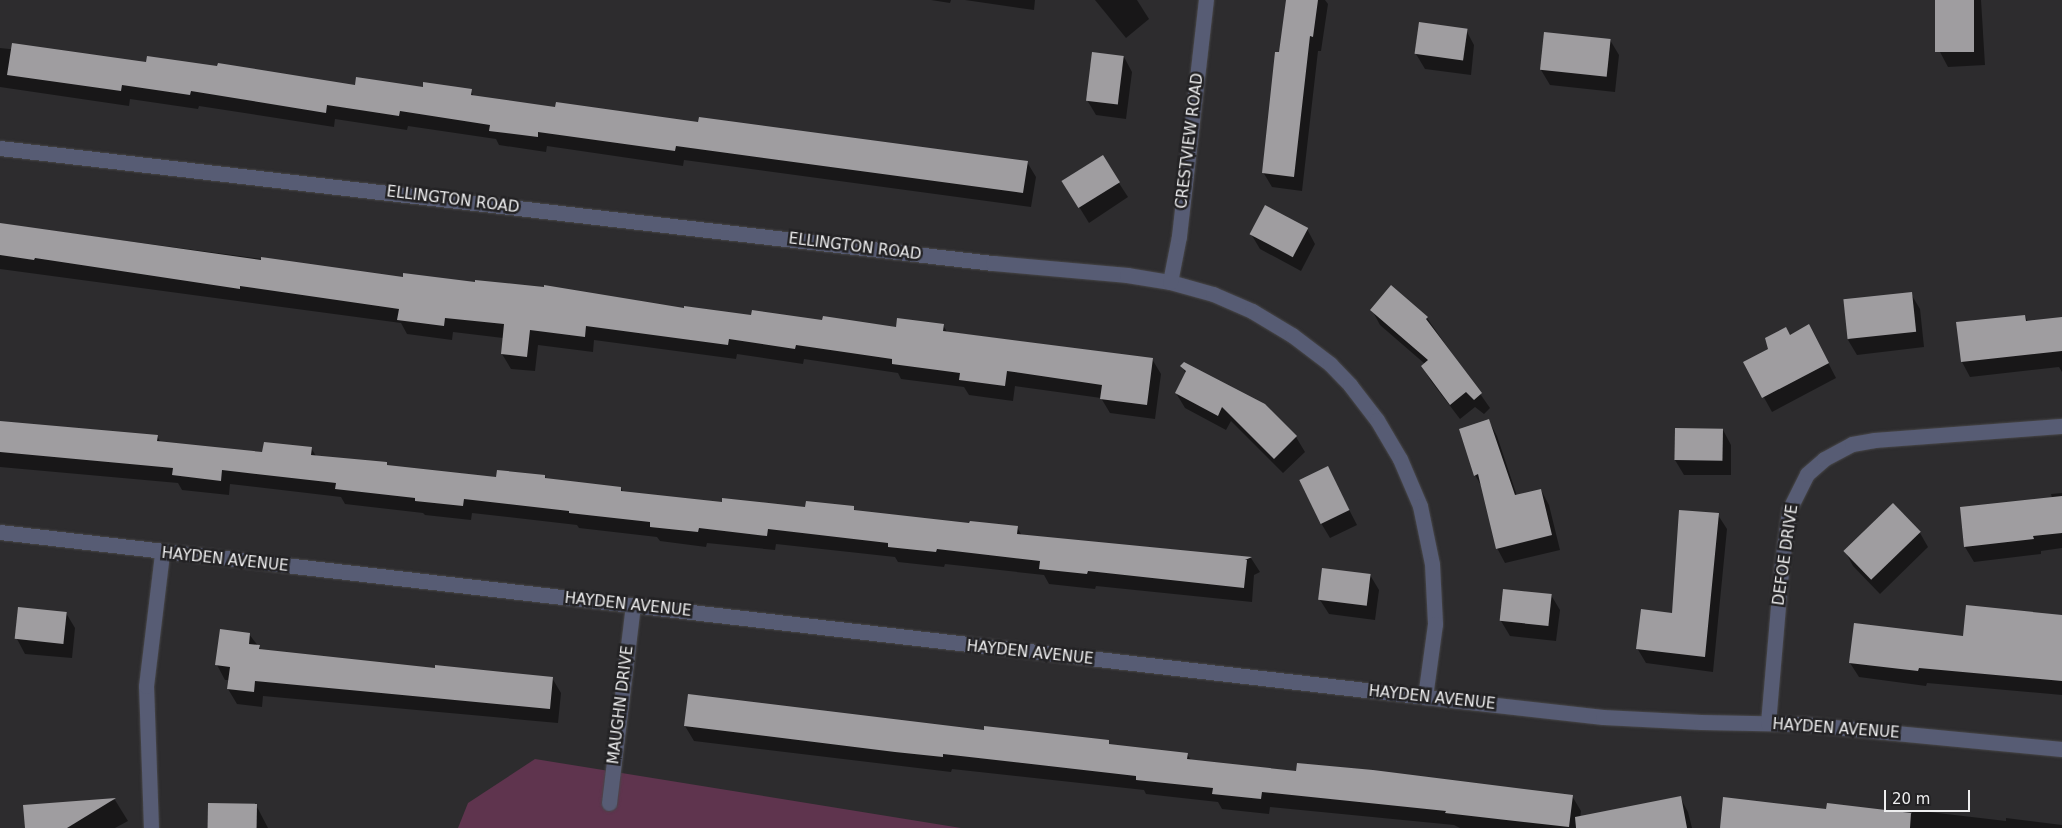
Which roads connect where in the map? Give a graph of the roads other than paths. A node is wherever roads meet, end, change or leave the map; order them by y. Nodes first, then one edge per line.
1 (1206, 0) edge
2 (0, 148) edge
3 (1170, 282) junction
4 (2062, 426) edge
5 (0, 532) edge
6 (162, 553) junction
7 (633, 606) junction
8 (1425, 697) junction
9 (1768, 723) junction
10 (2062, 749) edge
11 (609, 803) dead end
12 (151, 828) edge

1 - 3 street, CRESTVIEW ROAD
2 - 3 street, ELLINGTON ROAD
3 - 8 street, ELLINGTON ROAD
4 - 9 street, DEFOE DRIVE
5 - 6 street, HAYDEN AVENUE
6 - 7 street, HAYDEN AVENUE
6 - 12 street
7 - 8 street, HAYDEN AVENUE
7 - 11 street, MAUGHN DRIVE
8 - 9 street, HAYDEN AVENUE
9 - 10 street, HAYDEN AVENUE

